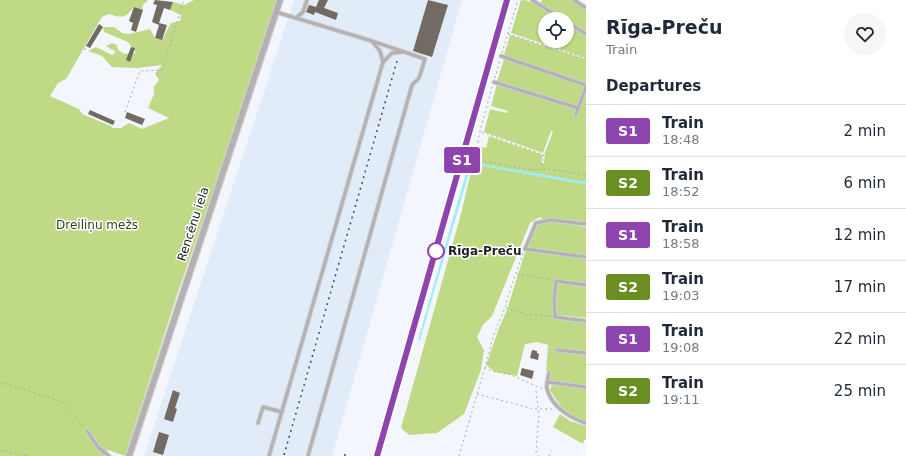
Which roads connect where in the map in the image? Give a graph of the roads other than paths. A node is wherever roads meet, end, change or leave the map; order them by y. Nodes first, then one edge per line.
1 (280, 0) edge
2 (307, 0) edge
3 (532, 0) edge
4 (574, 0) edge
5 (586, 8) edge
6 (276, 12) junction
7 (551, 12) edge
8 (296, 18) junction
9 (574, 26) edge
10 (586, 34) edge
11 (372, 41) junction
12 (402, 51) junction
13 (501, 56) road end
14 (383, 62) junction
15 (494, 82) road end
16 (586, 86) edge
17 (578, 108) junction
18 (576, 114) dead end
19 (586, 224) edge
20 (586, 257) edge
21 (586, 285) edge
22 (586, 321) edge
23 (557, 350) dead end
24 (586, 353) edge
25 (549, 373) dead end
26 (548, 382) junction
27 (586, 387) edge
28 (282, 412) junction
29 (586, 423) edge
30 (258, 424) dead end
31 (87, 431) road end
32 (109, 456) edge
33 (129, 456) edge
34 (269, 456) edge
35 (308, 456) edge

1 - 6 street, Rencēnu iela
2 - 8 lane
3 - 7 lane
4 - 5 lane
6 - 8 lane
6 - 33 street, Rencēnu iela
8 - 11 lane
9 - 10 lane
11 - 12 lane
11 - 14 lane
12 - 14 lane
12 - 35 lane
13 - 16 lane
14 - 28 lane
15 - 17 lane
16 - 17 lane
17 - 18 lane
19 - 20 lane
21 - 22 lane
23 - 24 lane
25 - 26 lane
26 - 27 lane
26 - 29 lane
28 - 30 lane
28 - 34 lane
31 - 32 lane

